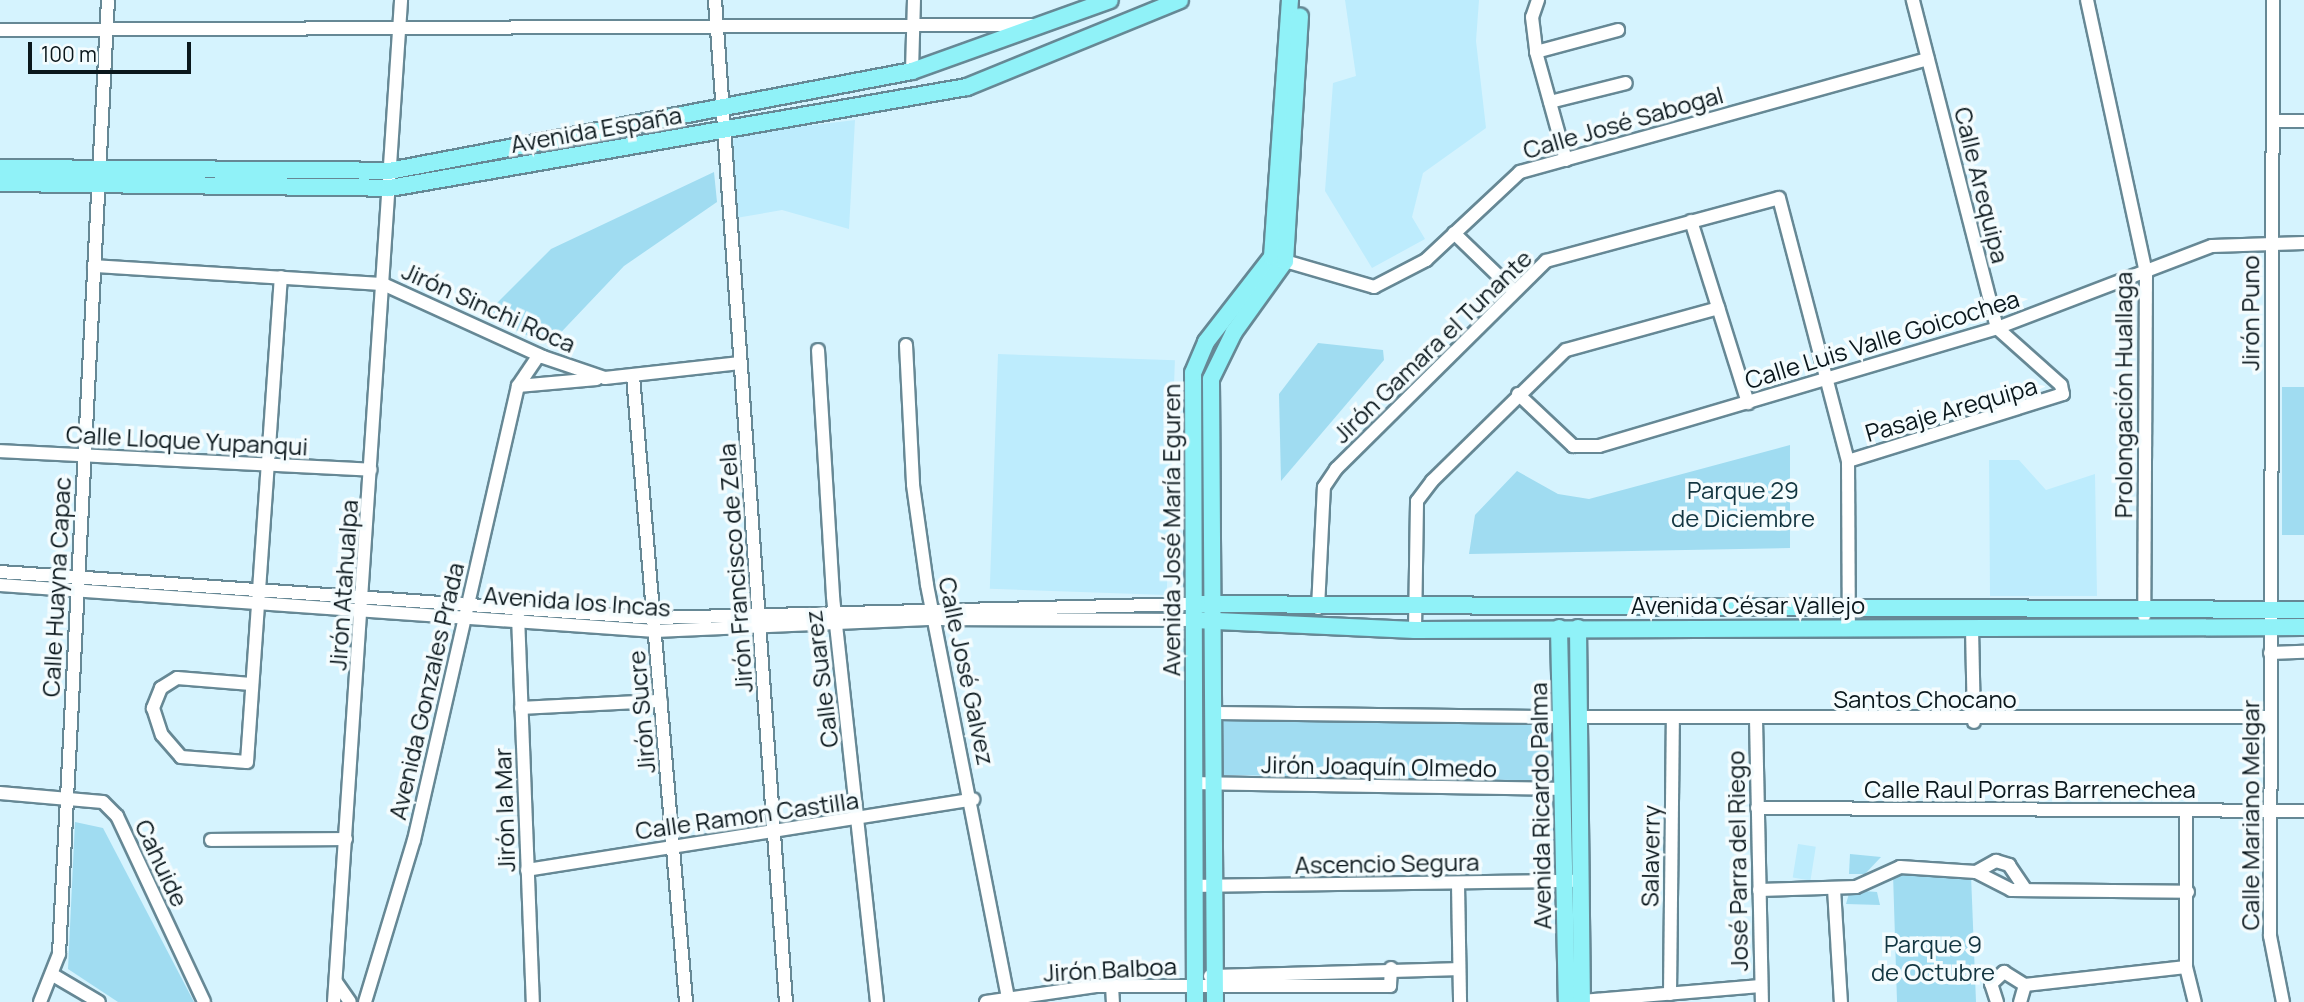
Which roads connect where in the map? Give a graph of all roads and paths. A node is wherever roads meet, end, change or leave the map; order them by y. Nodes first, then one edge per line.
1 (108, 0) edge
2 (401, 0) edge
3 (715, 0) edge
4 (914, 0) edge
5 (1110, 0) edge
6 (1180, 0) edge
7 (1290, 0) edge
8 (1300, 0) edge
9 (1538, 0) edge
10 (1913, 0) edge
11 (2087, 0) edge
12 (2273, 0) edge
13 (1048, 24) junction
14 (913, 26) junction
15 (106, 27) junction
16 (399, 28) junction
17 (717, 28) junction
18 (0, 30) edge
19 (1618, 30) dead end
20 (1536, 52) junction
21 (1928, 59) junction
22 (912, 71) junction
23 (1626, 83) dead end
24 (1550, 102) junction
25 (723, 107) junction
26 (2273, 121) junction
27 (2304, 121) edge
28 (722, 131) junction
29 (1566, 160) junction
30 (0, 168) edge
31 (99, 178) junction
32 (389, 179) junction
33 (0, 183) edge
34 (1691, 221) junction
35 (1454, 233) junction
36 (2272, 242) junction
37 (2304, 243) edge
38 (1285, 261) junction
39 (94, 266) junction
40 (2146, 274) junction
41 (281, 278) junction
42 (383, 284) junction
43 (1514, 291) junction
44 (1718, 308) junction
45 (1997, 328) junction
46 (906, 345) dead end
47 (818, 350) dead end
48 (538, 355) junction
49 (740, 363) junction
50 (633, 376) junction
51 (605, 378) junction
52 (1831, 379) junction
53 (518, 386) junction
54 (1518, 394) junction
55 (1748, 403) junction
56 (0, 451) edge
57 (84, 456) junction
58 (1848, 461) junction
59 (265, 465) junction
60 (371, 470) junction
61 (0, 572) edge
62 (77, 584) junction
63 (0, 585) edge
64 (255, 594) junction
65 (363, 600) junction
66 (1217, 606) junction
67 (465, 607) junction
68 (1318, 608) junction
69 (1416, 608) junction
70 (1558, 609) junction
71 (1577, 609) junction
72 (2144, 610) junction
73 (2304, 610) edge
74 (1194, 612) junction
75 (933, 613) junction
76 (518, 616) junction
77 (835, 617) junction
78 (1849, 618) junction
79 (2270, 619) junction
80 (761, 620) junction
81 (654, 624) junction
82 (1216, 625) junction
83 (2304, 626) edge
84 (1559, 628) junction
85 (1578, 628) junction
86 (1972, 628) junction
87 (2143, 628) junction
88 (1415, 629) junction
89 (2304, 652) edge
90 (2270, 653) junction
91 (251, 684) junction
92 (661, 701) junction
93 (521, 708) junction
94 (1216, 713) junction
95 (1560, 717) junction
96 (1579, 717) junction
97 (2270, 717) junction
98 (1673, 718) junction
99 (1756, 719) junction
100 (1974, 722) junction
101 (1194, 783) junction
102 (1215, 784) junction
103 (1563, 789) junction
104 (0, 793) edge
105 (66, 795) junction
106 (973, 799) junction
107 (1757, 808) junction
108 (2186, 811) junction
109 (2270, 811) junction
110 (2304, 811) edge
111 (858, 821) junction
112 (776, 834) junction
113 (346, 839) junction
114 (211, 840) dead end
115 (673, 846) junction
116 (527, 870) junction
117 (1976, 872) junction
118 (1572, 881) junction
119 (1458, 884) junction
120 (1195, 886) junction
121 (1214, 886) junction
122 (1834, 889) junction
123 (1759, 890) junction
124 (2026, 890) junction
125 (2188, 892) junction
126 (2186, 967) junction
127 (1456, 969) junction
128 (53, 975) junction
129 (336, 982) junction
130 (1112, 985) junction
131 (2025, 985) junction
132 (1760, 986) junction
133 (1215, 987) edge
134 (1670, 993) junction
135 (1195, 994) edge
136 (1009, 1001) edge
137 (40, 1002) edge
138 (99, 1002) edge
139 (204, 1002) edge
140 (334, 1002) edge
141 (350, 1002) edge
142 (365, 1002) edge
143 (533, 1002) edge
144 (686, 1002) edge
145 (786, 1002) edge
146 (877, 1002) edge
147 (986, 1002) edge
148 (1113, 1002) edge
149 (1460, 1002) edge
150 (1577, 1002) edge
151 (1762, 1002) edge
152 (1841, 1002) edge
153 (1997, 1002) edge
154 (2020, 1002) edge
155 (2195, 1002) edge
156 (2283, 1002) edge

1 - 15 street, Calle Huayna Capac
2 - 16 street, Jirón Atahualpa
3 - 17 street, Jirón Francisco de Zela
4 - 14 street
5 - 13 main road, Avenida España
6 - 28 main road, Avenida España
7 - 74 main road, Avenida José María Eguren
8 - 38 main road
9 - 20 street
10 - 21 street, Calle Arequipa
11 - 40 street, Prolongación Huallaga
12 - 26 street, Jirón Puno
13 - 14 street
13 - 22 main road, Avenida España
14 - 17 street
14 - 22 street
15 - 16 street
15 - 18 street
15 - 31 street, Calle Huayna Capac
16 - 17 street
16 - 32 street, Jirón Atahualpa
17 - 25 street, Jirón Francisco de Zela
19 - 20 street
20 - 24 street
21 - 29 street, Calle José Sabogal
21 - 45 street, Calle Arequipa
22 - 25 main road, Avenida España
23 - 24 street
24 - 29 street
25 - 28 street, Jirón Francisco de Zela
25 - 32 main road, Avenida España
26 - 27 street
26 - 36 street, Jirón Puno
28 - 32 main road, Avenida España
28 - 49 street, Jirón Francisco de Zela
29 - 35 street, Calle José Sabogal
30 - 31 main road, Avenida España
31 - 32 main road, Avenida España
31 - 33 main road, Avenida España
31 - 39 street, Calle Huayna Capac
32 - 42 street, Jirón Atahualpa
34 - 43 street, Jirón Gamara el Tunante
34 - 44 street
34 - 52 street, Jirón Gamara el Tunante
35 - 38 street, Calle José Sabogal
35 - 43 street
36 - 37 street, Calle Luis Valle Goicochea
36 - 40 street, Calle Luis Valle Goicochea
36 - 79 street, Jirón Puno
38 - 66 main road, Avenida José María Eguren
39 - 41 street, Jirón Sinchi Roca
39 - 57 street, Calle Huayna Capac
40 - 45 street, Calle Luis Valle Goicochea
40 - 72 street, Prolongación Huallaga
41 - 42 street, Jirón Sinchi Roca
41 - 59 street
42 - 48 street, Jirón Sinchi Roca
42 - 60 street, Jirón Atahualpa
43 - 68 street, Jirón Gamara el Tunante
44 - 54 street
44 - 55 street
45 - 52 street, Calle Luis Valle Goicochea
45 - 58 street, Pasaje Arequipa
46 - 75 street, Calle José Galvez
47 - 77 street, Calle Suarez
48 - 51 street, Jirón Sinchi Roca
48 - 53 street, Avenida Gonzales Prada
49 - 50 street, Jirón Sinchi Roca
49 - 80 street, Jirón Francisco de Zela
50 - 51 street, Jirón Sinchi Roca
50 - 81 street, Jirón Sucre
51 - 53 street
52 - 55 street, Calle Luis Valle Goicochea
52 - 58 street
53 - 67 street, Avenida Gonzales Prada
54 - 55 street, Calle Luis Valle Goicochea
54 - 69 street
56 - 57 street, Calle Lloque Yupanqui
57 - 59 street, Calle Lloque Yupanqui
57 - 62 street, Calle Huayna Capac
58 - 78 street
59 - 60 street, Calle Lloque Yupanqui
59 - 64 street
60 - 65 street, Jirón Atahualpa
61 - 62 street, Avenida los Incas
62 - 63 street, Avenida los Incas
62 - 64 street, Avenida los Incas
62 - 105 street, Calle Huayna Capac
64 - 65 street, Avenida los Incas
64 - 91 street
65 - 67 street, Avenida los Incas
65 - 113 street, Jirón Atahualpa
66 - 68 main road, Avenida César Vallejo
66 - 74 main road, Avenida César Vallejo
66 - 82 main road, Avenida José María Eguren
67 - 76 street, Avenida los Incas
67 - 81 street, Avenida los Incas
67 - 142 street, Avenida Gonzales Prada
68 - 69 main road, Avenida César Vallejo
69 - 70 main road, Avenida César Vallejo
69 - 88 street
70 - 71 main road, Avenida César Vallejo
70 - 84 street, Avenida Ricardo Palma
71 - 78 main road, Avenida César Vallejo
71 - 85 street, Avenida Ricardo Palma
72 - 78 main road, Avenida César Vallejo
72 - 79 main road, Avenida César Vallejo
72 - 87 street, Prolongación Huallaga
73 - 79 main road, Avenida César Vallejo
74 - 75 street, Avenida los Incas
74 - 82 main road, Avenida César Vallejo
74 - 101 main road, Avenida José María Eguren
75 - 77 street, Avenida los Incas
75 - 106 street, Calle José Galvez
76 - 81 street, Avenida los Incas
76 - 93 street, Jirón la Mar
77 - 80 street, Avenida los Incas
77 - 111 street, Calle Suarez
78 - 85 main road, Avenida César Vallejo
78 - 86 main road, Avenida César Vallejo
79 - 83 main road, Avenida César Vallejo
79 - 87 main road, Avenida César Vallejo
79 - 90 street, Calle Mariano Melgar
80 - 81 street, Avenida los Incas
80 - 112 street, Jirón Francisco de Zela
81 - 92 street, Jirón Sucre
82 - 88 main road, Avenida César Vallejo
82 - 94 main road, Avenida José María Eguren
84 - 85 main road, Avenida César Vallejo
84 - 88 main road, Avenida César Vallejo
84 - 95 main road, Avenida Ricardo Palma
85 - 96 main road, Avenida Ricardo Palma
86 - 87 main road, Avenida César Vallejo
86 - 100 street
89 - 90 street
90 - 97 street, Calle Mariano Melgar
91 - 91 street
92 - 93 street
92 - 115 street, Jirón Sucre
93 - 116 street, Jirón la Mar
94 - 95 street
94 - 102 main road, Avenida José María Eguren
95 - 103 main road, Avenida Ricardo Palma
96 - 98 street, Santos Chocano
96 - 118 main road, Avenida Ricardo Palma
97 - 100 street, Santos Chocano
97 - 109 street, Calle Mariano Melgar
98 - 99 street, Santos Chocano
98 - 134 street, Salaverry
99 - 100 street, Santos Chocano
99 - 107 street, José Parra del Riego
101 - 102 street, Jirón Joaquín Olmedo
101 - 120 main road, Avenida José María Eguren
102 - 103 street, Jirón Joaquín Olmedo
102 - 121 main road, Avenida José María Eguren
103 - 118 main road, Avenida Ricardo Palma
104 - 105 street, Cahuide
105 - 128 street, Calle Huayna Capac
105 - 139 street, Cahuide
106 - 111 street, Calle Ramon Castilla
106 - 136 street, Calle José Galvez
107 - 108 street, Calle Raul Porras Barrenechea
107 - 123 street, José Parra del Riego
108 - 109 street, Calle Raul Porras Barrenechea
108 - 125 street
109 - 110 street, Calle Raul Porras Barrenechea
109 - 156 street, Calle Mariano Melgar
111 - 112 street, Calle Ramon Castilla
111 - 146 street, Calle Suarez
112 - 115 street, Calle Ramon Castilla
112 - 145 street, Jirón Francisco de Zela
113 - 114 street
113 - 129 street, Jirón Atahualpa
115 - 116 street, Calle Ramon Castilla
115 - 144 street, Jirón Sucre
116 - 143 street, Jirón la Mar
117 - 122 street
117 - 124 street
117 - 124 street
118 - 119 street, Ascencio Segura
118 - 150 main road, Avenida Ricardo Palma
119 - 121 street, Ascencio Segura
119 - 127 street
120 - 121 street, Ascencio Segura
120 - 135 main road, Avenida José María Eguren
121 - 133 main road, Avenida José María Eguren
122 - 123 street
122 - 152 street
123 - 132 street, José Parra del Riego
124 - 125 street
125 - 126 street
126 - 131 street
126 - 155 street
127 - 133 street, Jirón Balboa
127 - 149 street
128 - 137 street, Calle Huayna Capac
128 - 138 street
129 - 140 street, Jirón Atahualpa
129 - 141 street
130 - 135 street, Jirón Balboa
130 - 136 street, Jirón Balboa
130 - 148 street
131 - 153 street
131 - 154 street
132 - 134 street
132 - 151 street, José Parra del Riego
133 - 135 street, Jirón Balboa
134 - 150 street
136 - 147 street, Jirón Balboa

